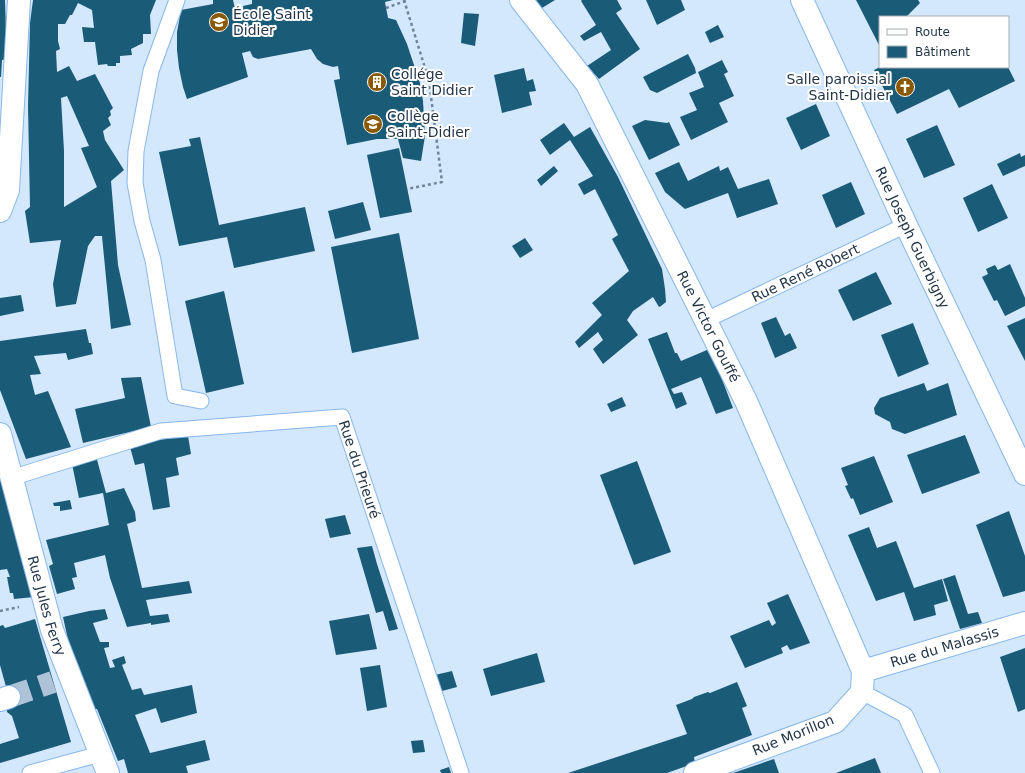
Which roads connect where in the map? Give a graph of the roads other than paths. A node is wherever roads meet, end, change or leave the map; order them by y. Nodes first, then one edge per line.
1 (19, 0) edge
2 (177, 0) edge
3 (521, 0) edge
4 (802, 0) edge
5 (0, 211) edge
6 (906, 225) junction
7 (706, 320) junction
8 (201, 401) dead end
9 (0, 434) edge
10 (1025, 474) edge
11 (12, 478) junction
12 (1025, 623) edge
13 (863, 670) junction
14 (862, 692) junction
15 (104, 763) edge
16 (30, 773) edge
17 (461, 773) edge
18 (695, 773) edge
19 (932, 773) edge

1 - 5 street
2 - 8 lane
3 - 7 street, Rue Victor Gouffé
4 - 6 street, Rue Joseph Guerbigny
6 - 7 lane, Rue René Robert
6 - 10 street, Rue Joseph Guerbigny
7 - 13 street, Rue Victor Gouffé
9 - 11 street, Rue Jules Ferry
11 - 15 street, Rue Jules Ferry
11 - 17 lane, Rue du Prieuré
12 - 13 street, Rue du Malassis
13 - 14 street
14 - 18 street, Rue Morillon
14 - 19 lane
15 - 16 lane

